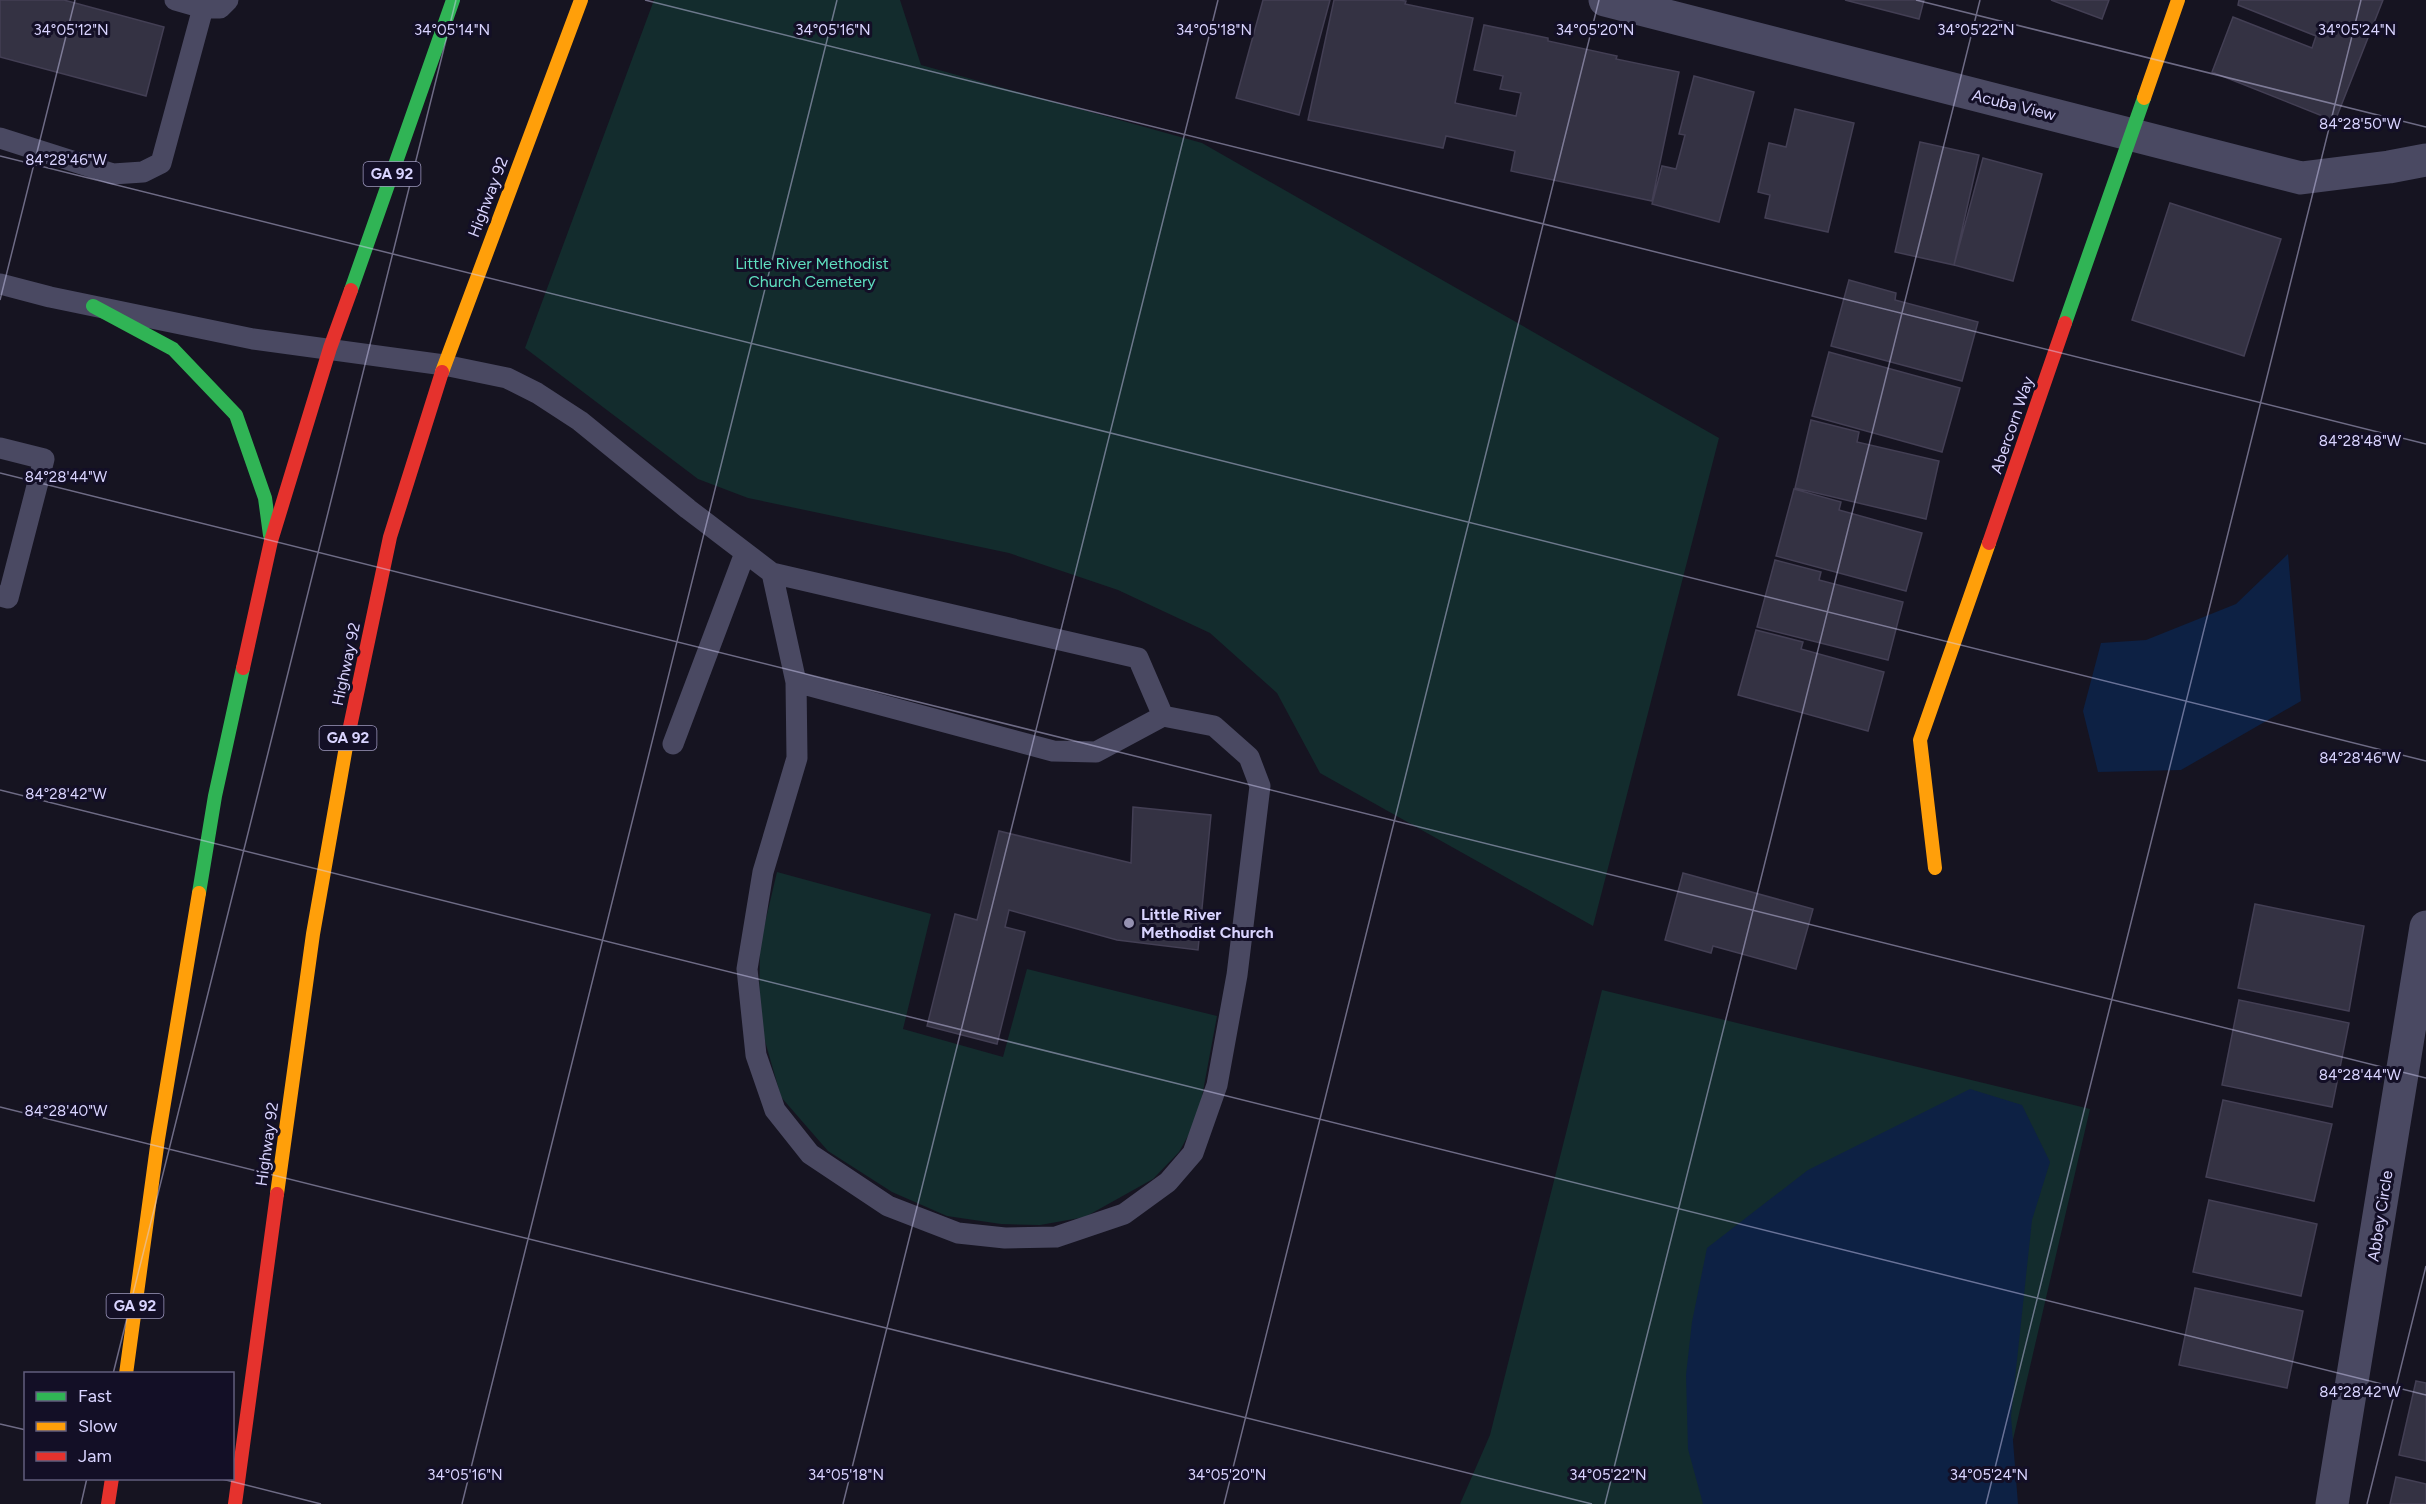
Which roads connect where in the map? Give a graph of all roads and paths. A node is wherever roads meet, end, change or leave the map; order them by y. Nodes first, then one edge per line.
1 (176, 0) edge
2 (228, 0) edge
3 (453, 0) edge
4 (580, 0) edge
5 (1605, 0) edge
6 (2178, 0) edge
7 (203, 8) junction
8 (2131, 135) junction
9 (0, 138) edge
10 (2426, 159) edge
11 (0, 284) edge
12 (93, 306) junction
13 (330, 348) junction
14 (444, 365) junction
15 (0, 448) edge
16 (271, 541) junction
17 (745, 553) junction
18 (772, 573) junction
19 (0, 596) edge
20 (796, 682) junction
21 (1163, 716) junction
22 (673, 744) dead end
23 (1935, 868) dead end
24 (2426, 927) edge
25 (126, 1372) edge
26 (111, 1480) edge
27 (108, 1504) edge
28 (235, 1504) edge
29 (2332, 1504) edge

1 - 7 lane
2 - 7 lane
3 - 13 main road, GA 92
4 - 14 main road, Highway 92 / GA 92
5 - 8 street, Acuba View
6 - 8 main road, Abercorn Way
7 - 9 lane
8 - 10 street, Acuba View
8 - 23 main road, Abercorn Way
11 - 12 lane
12 - 13 lane
12 - 16 main road
13 - 14 lane
13 - 16 main road, GA 92
14 - 17 lane
14 - 28 main road, Highway 92 / GA 92
15 - 19 lane
16 - 25 main road, GA 92
17 - 18 lane
17 - 22 lane
18 - 20 lane
18 - 21 lane
20 - 21 lane
20 - 21 lane
24 - 29 street, Abbey Circle
26 - 27 main road

